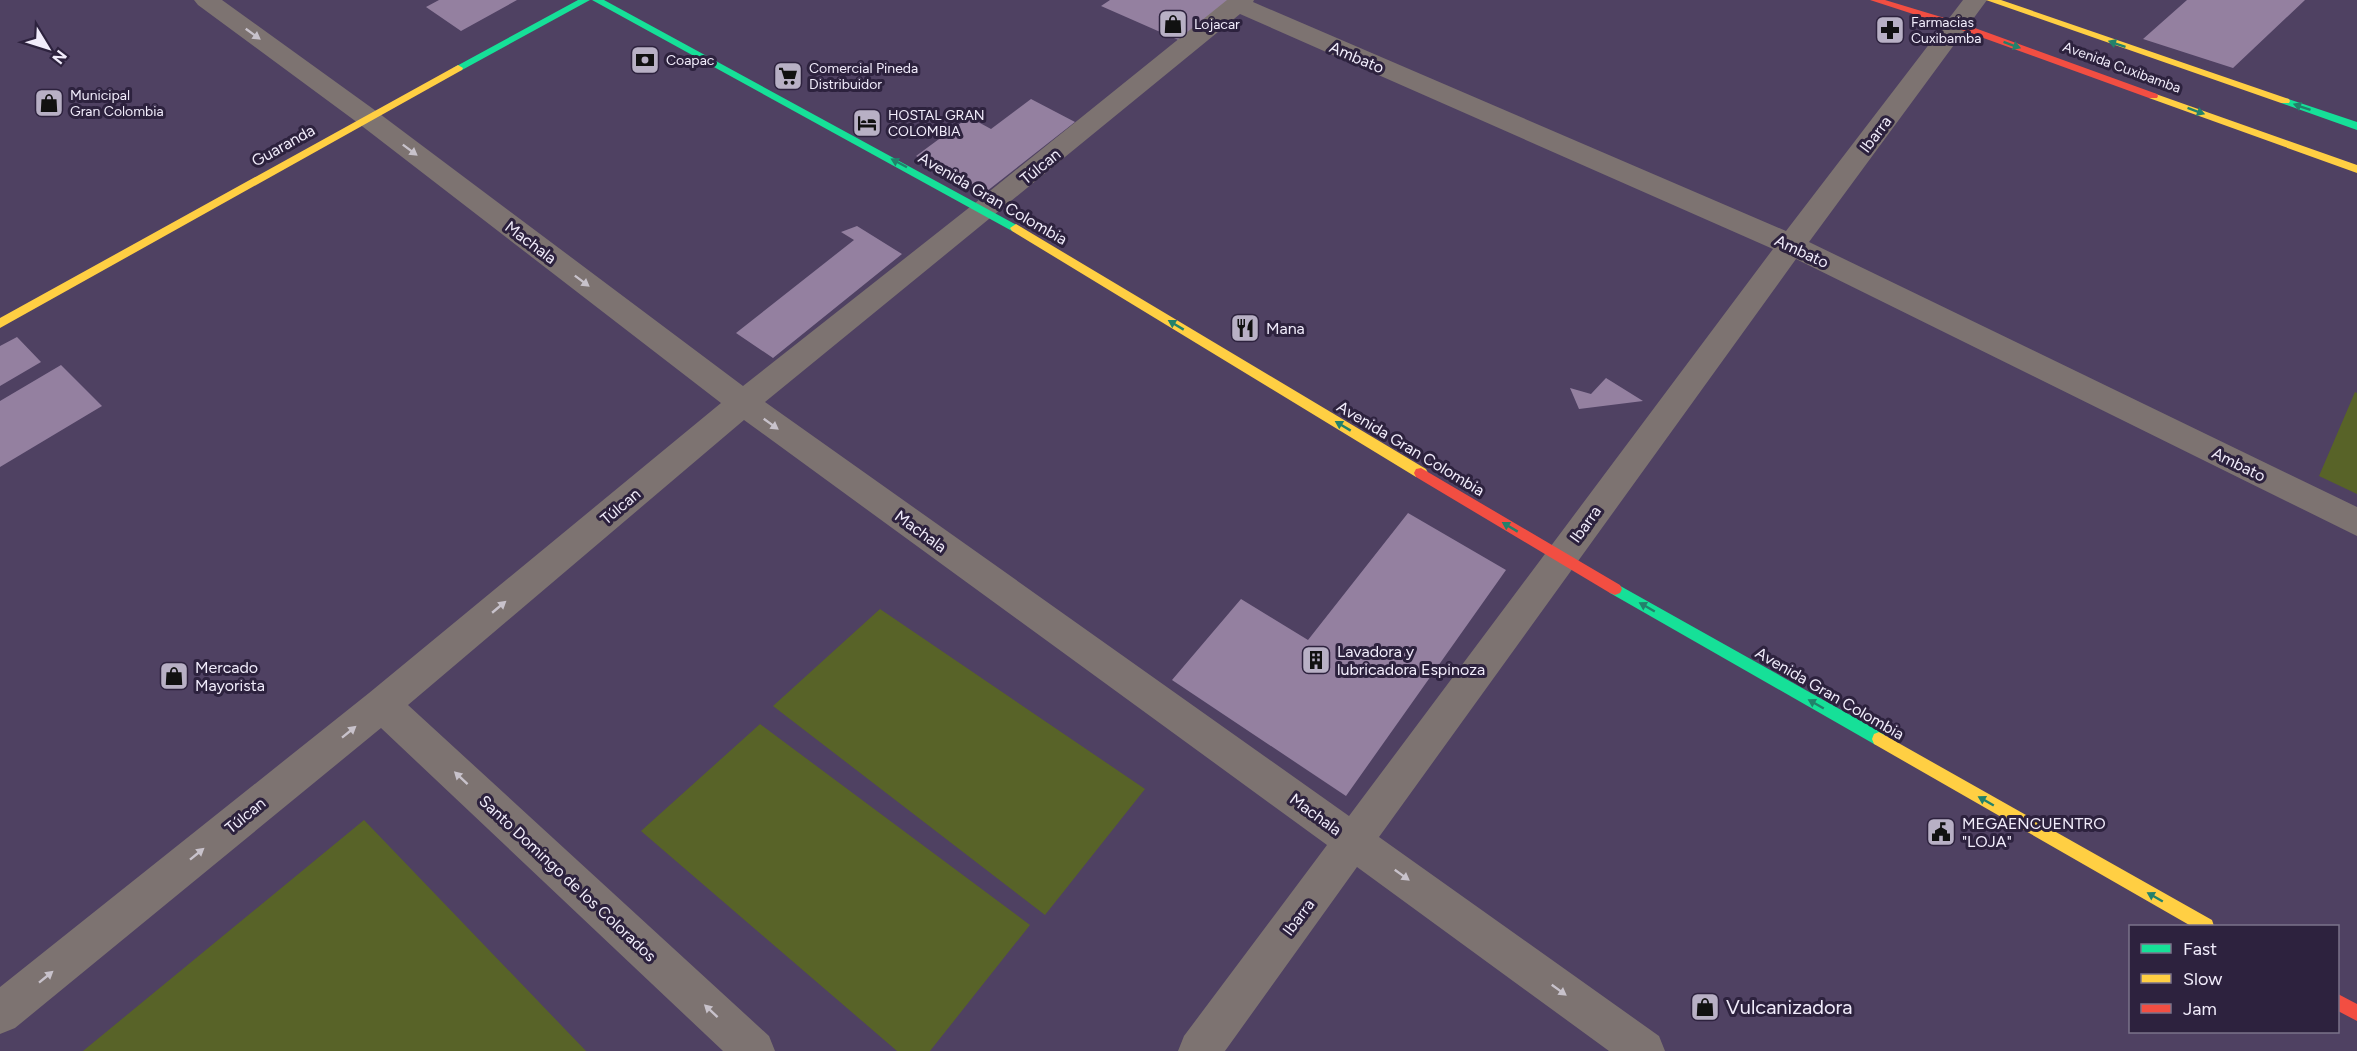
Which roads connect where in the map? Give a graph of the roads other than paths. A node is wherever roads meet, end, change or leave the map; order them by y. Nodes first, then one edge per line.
1 (206, 0) edge
2 (585, 0) edge
3 (597, 0) edge
4 (1875, 0) edge
5 (1975, 0) edge
6 (1991, 0) edge
7 (1239, 2) edge
8 (1957, 25) junction
9 (367, 117) junction
10 (2357, 126) edge
11 (2357, 169) edge
12 (985, 210) junction
13 (1791, 245) junction
14 (0, 324) edge
15 (743, 404) junction
16 (2357, 522) edge
17 (1560, 557) junction
18 (382, 705) junction
19 (1354, 841) junction
20 (2203, 925) edge
21 (2339, 1003) edge
22 (0, 1013) edge
23 (2357, 1013) edge
24 (754, 1051) edge
25 (1199, 1051) edge
26 (1644, 1051) edge

1 -> 9 street, Machala
2 - 9 street, Guaranda
12 -> 3 street, Avenida Gran Colombia
4 - 8 street, Avenida Cuxibamba
5 - 8 street, Ibarra
10 -> 6 street, Avenida Cuxibamba
7 - 12 street, Túlcan
7 - 13 street, Ambato
8 -> 11 street, Avenida Cuxibamba
8 - 13 street, Ibarra
9 - 14 street, Guaranda
9 -> 15 street, Machala
12 - 15 street, Túlcan
17 -> 12 street, Avenida Gran Colombia
13 - 16 street, Ambato
13 - 17 street, Ibarra
18 -> 15 street, Túlcan
15 -> 19 street, Machala
17 - 19 street, Ibarra
20 -> 17 street, Avenida Gran Colombia
22 -> 18 street, Túlcan
24 -> 18 street, Santo Domingo de los Colorados
19 - 25 street, Ibarra
19 -> 26 street, Machala
21 - 23 street

